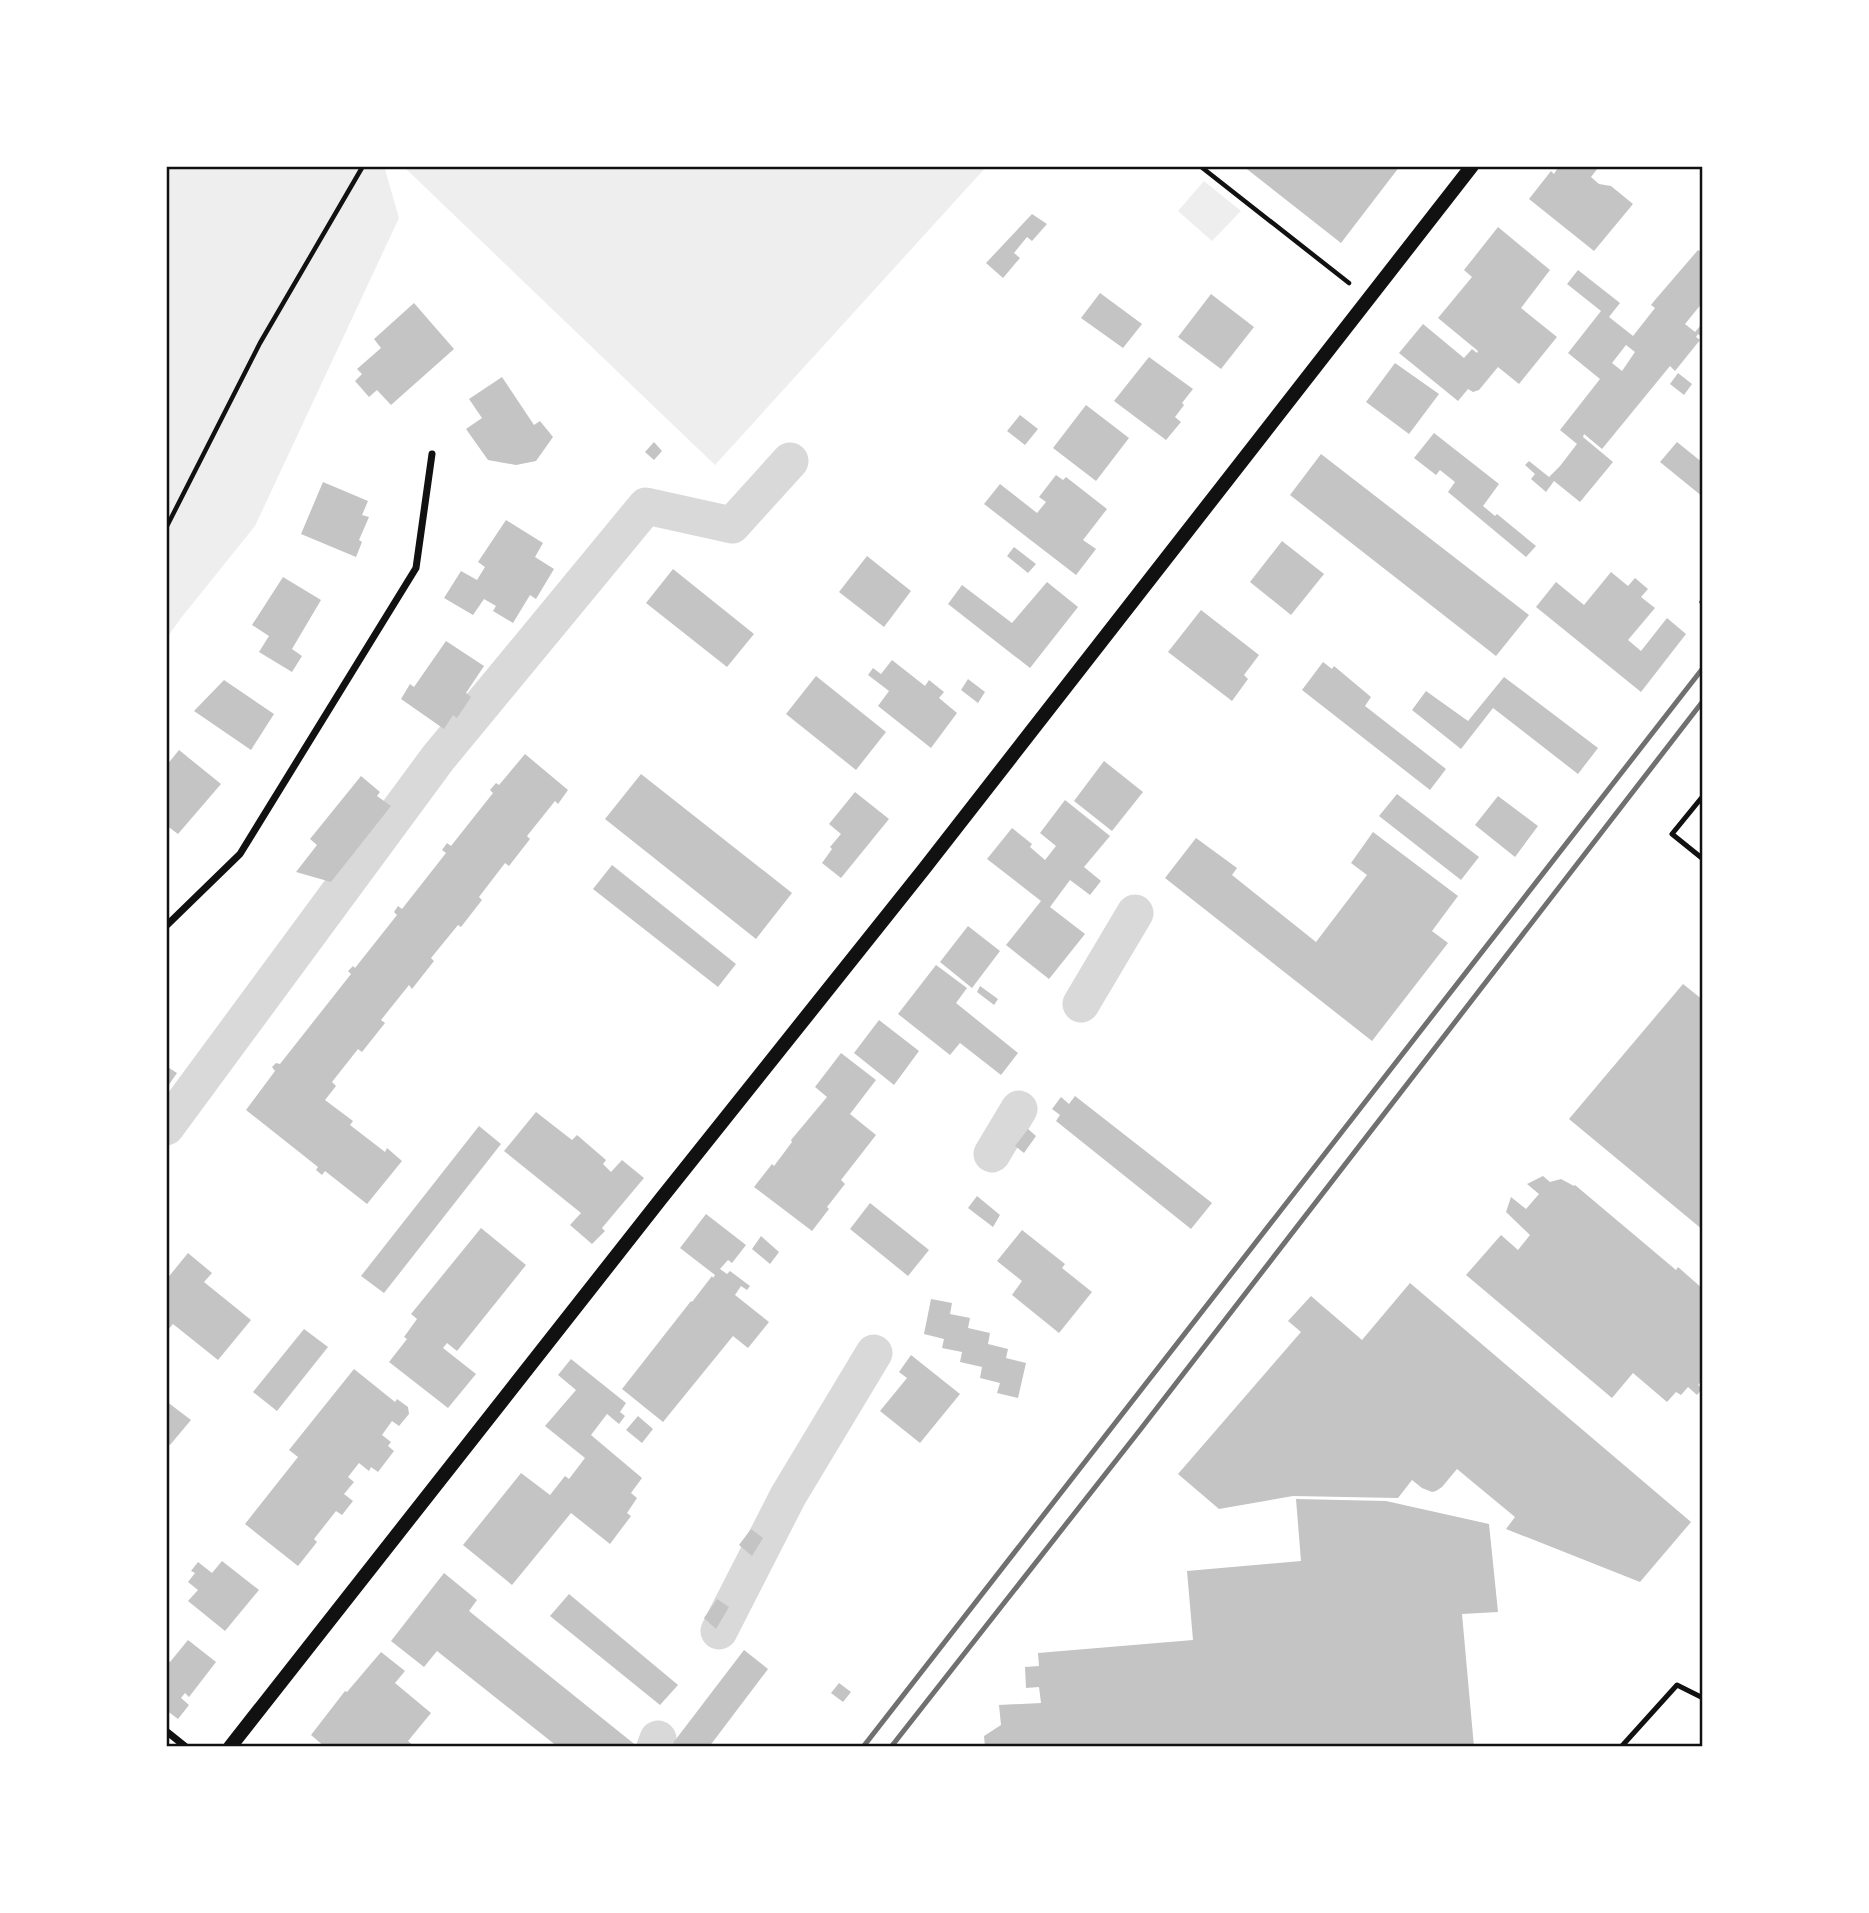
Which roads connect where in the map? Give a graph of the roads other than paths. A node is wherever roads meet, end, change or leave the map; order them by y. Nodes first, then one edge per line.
1 (1472, 166) edge
2 (432, 454) dead end
3 (1703, 796) edge
4 (1703, 859) edge
5 (166, 926) edge
6 (1703, 1698) edge
7 (166, 1731) edge
8 (186, 1747) edge
9 (230, 1747) edge
10 (1621, 1747) edge

1 - 9 main road
2 - 5 street
3 - 4 lane
6 - 10 lane
7 - 8 street

